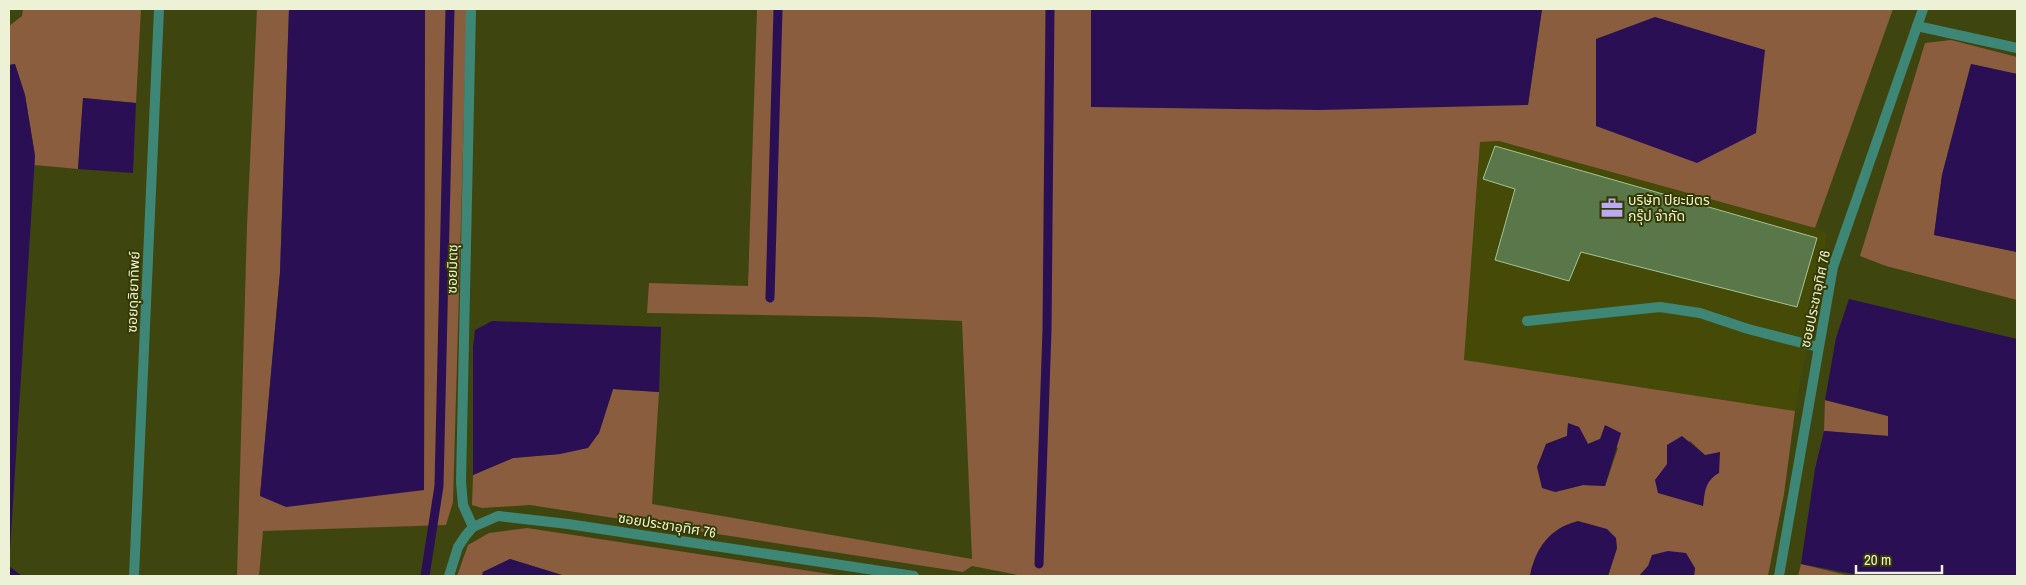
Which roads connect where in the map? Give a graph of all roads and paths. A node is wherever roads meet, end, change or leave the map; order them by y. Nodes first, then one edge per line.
1 (159, 9) edge
2 (471, 9) edge
3 (1923, 9) edge
4 (1917, 26) junction
5 (2017, 48) edge
6 (1527, 322) dead end
7 (1818, 347) junction
8 (473, 527) junction
9 (134, 576) edge
10 (449, 576) edge
11 (914, 576) edge
12 (1779, 576) edge

1 - 9 street, ซอยดุลิยาทิพย์
2 - 8 street, ซอยมิตซุ
3 - 4 street, ซอยประชาอุทิศ 76
4 - 5 street
4 - 7 street, ซอยประชาอุทิศ 76
6 - 7 street
7 - 12 street, ซอยประชาอุทิศ 76
8 - 10 street, ซอยประชาอุทิศ 76
8 - 11 street, ซอยประชาอุทิศ 76

